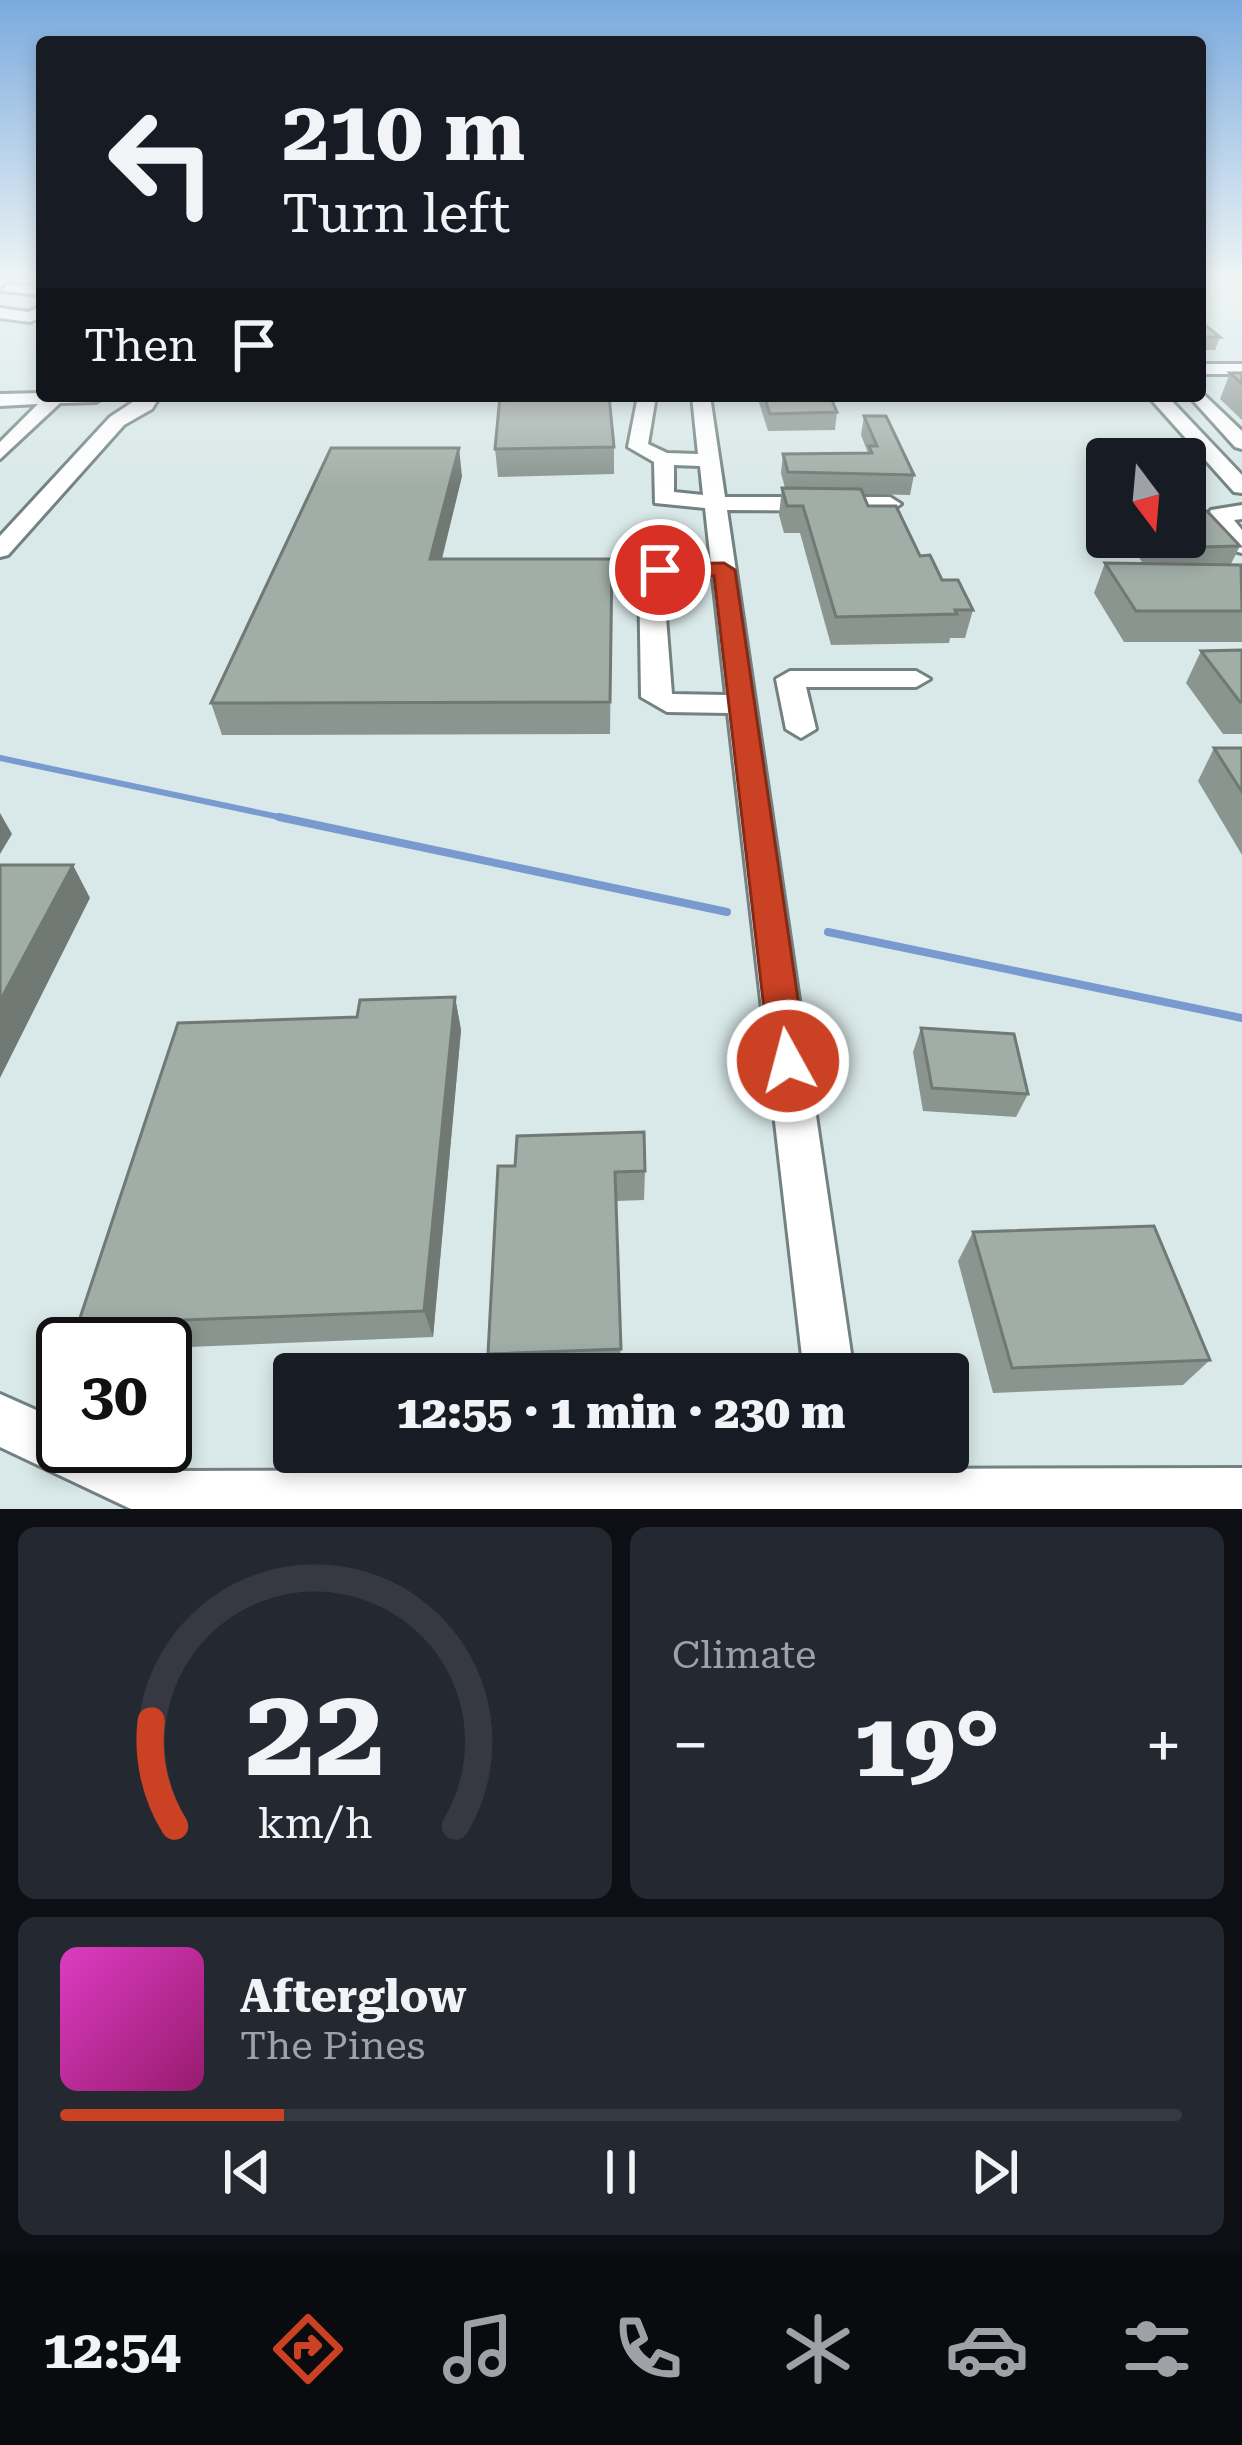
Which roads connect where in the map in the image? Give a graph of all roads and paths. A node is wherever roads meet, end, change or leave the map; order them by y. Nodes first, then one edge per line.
1 (1206, 369) edge
2 (1242, 369) edge
3 (1242, 387) edge
4 (1206, 393) edge
5 (36, 399) edge
6 (0, 400) edge
7 (51, 402) edge
8 (147, 402) edge
9 (646, 402) edge
10 (702, 402) edge
11 (1163, 402) edge
12 (1206, 402) edge
13 (1194, 435) junction
14 (1240, 439) edge
15 (0, 453) edge
16 (664, 459) junction
17 (710, 460) junction
18 (1242, 487) edge
19 (716, 501) junction
20 (890, 505) edge
21 (1242, 512) edge
22 (1242, 546) edge
23 (0, 550) edge
24 (724, 570) junction
25 (916, 679) dead end
26 (793, 695) junction
27 (741, 699) junction
28 (801, 729) dead end
29 (827, 1353) edge
30 (0, 1420) edge
31 (844, 1486) edge
32 (1242, 1495) edge

1 - 2 street
3 - 4 street
5 - 6 street
7 - 15 street
8 - 23 street
9 - 16 street
10 - 17 street
11 - 13 street
12 - 14 street
13 - 14 street
13 - 18 street
16 - 17 street
16 - 19 street
17 - 19 street
19 - 20 street
19 - 24 street
21 - 22 street
24 - 27 street
24 - 27 street
25 - 26 street
26 - 27 street
26 - 28 street
27 - 29 street
30 - 31 street
31 - 32 street

